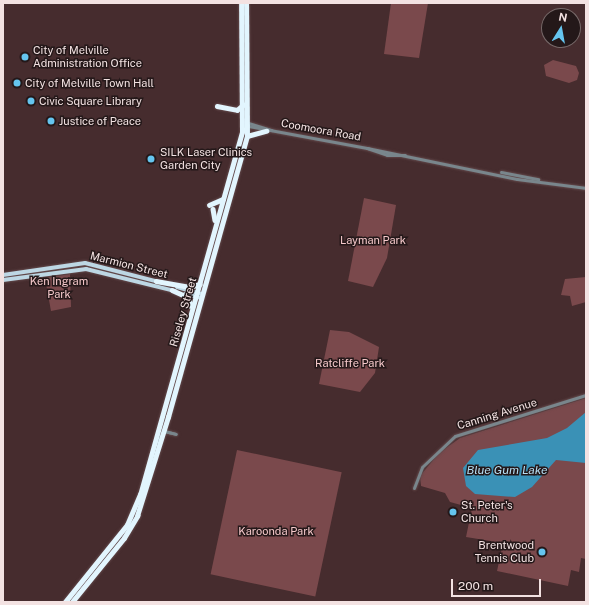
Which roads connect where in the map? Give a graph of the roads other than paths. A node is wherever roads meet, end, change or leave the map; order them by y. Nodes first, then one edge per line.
1 (241, 3) edge
2 (246, 3) edge
3 (243, 105) junction
4 (217, 106) dead end
5 (245, 124) junction
6 (269, 131) junction
7 (247, 136) junction
8 (586, 188) edge
9 (224, 199) junction
10 (209, 205) dead end
11 (212, 209) dead end
12 (216, 228) junction
13 (3, 275) edge
14 (3, 280) edge
15 (156, 281) junction
16 (200, 284) junction
17 (172, 290) junction
18 (199, 295) junction
19 (188, 328) junction
20 (586, 395) edge
21 (161, 422) junction
22 (164, 431) junction
23 (154, 446) junction
24 (414, 488) dead end
25 (65, 602) edge
26 (72, 602) edge

1 - 3 highway, Riseley Street
2 - 5 highway, Riseley Street
3 - 4 highway
3 - 5 highway, Riseley Street
5 - 6 street, Coomoora Road
5 - 7 highway, Riseley Street
5 - 9 highway, Riseley Street
6 - 7 highway
6 - 8 street, Coomoora Road
7 - 18 highway, Riseley Street
9 - 10 highway
9 - 12 highway, Riseley Street
11 - 12 highway
12 - 16 highway, Riseley Street
13 - 15 main road, Marmion Street
14 - 17 main road, Marmion Street
15 - 16 highway
15 - 18 main road, Marmion Street
16 - 18 highway, Riseley Street
17 - 18 main road, Marmion Street
17 - 19 highway
18 - 19 highway, Riseley Street
18 - 22 highway, Riseley Street
19 - 21 highway, Riseley Street
20 - 24 street, Canning Avenue
21 - 22 street
21 - 23 highway, Riseley Street
22 - 23 street
22 - 26 highway, Riseley Street
23 - 25 highway, Riseley Street

